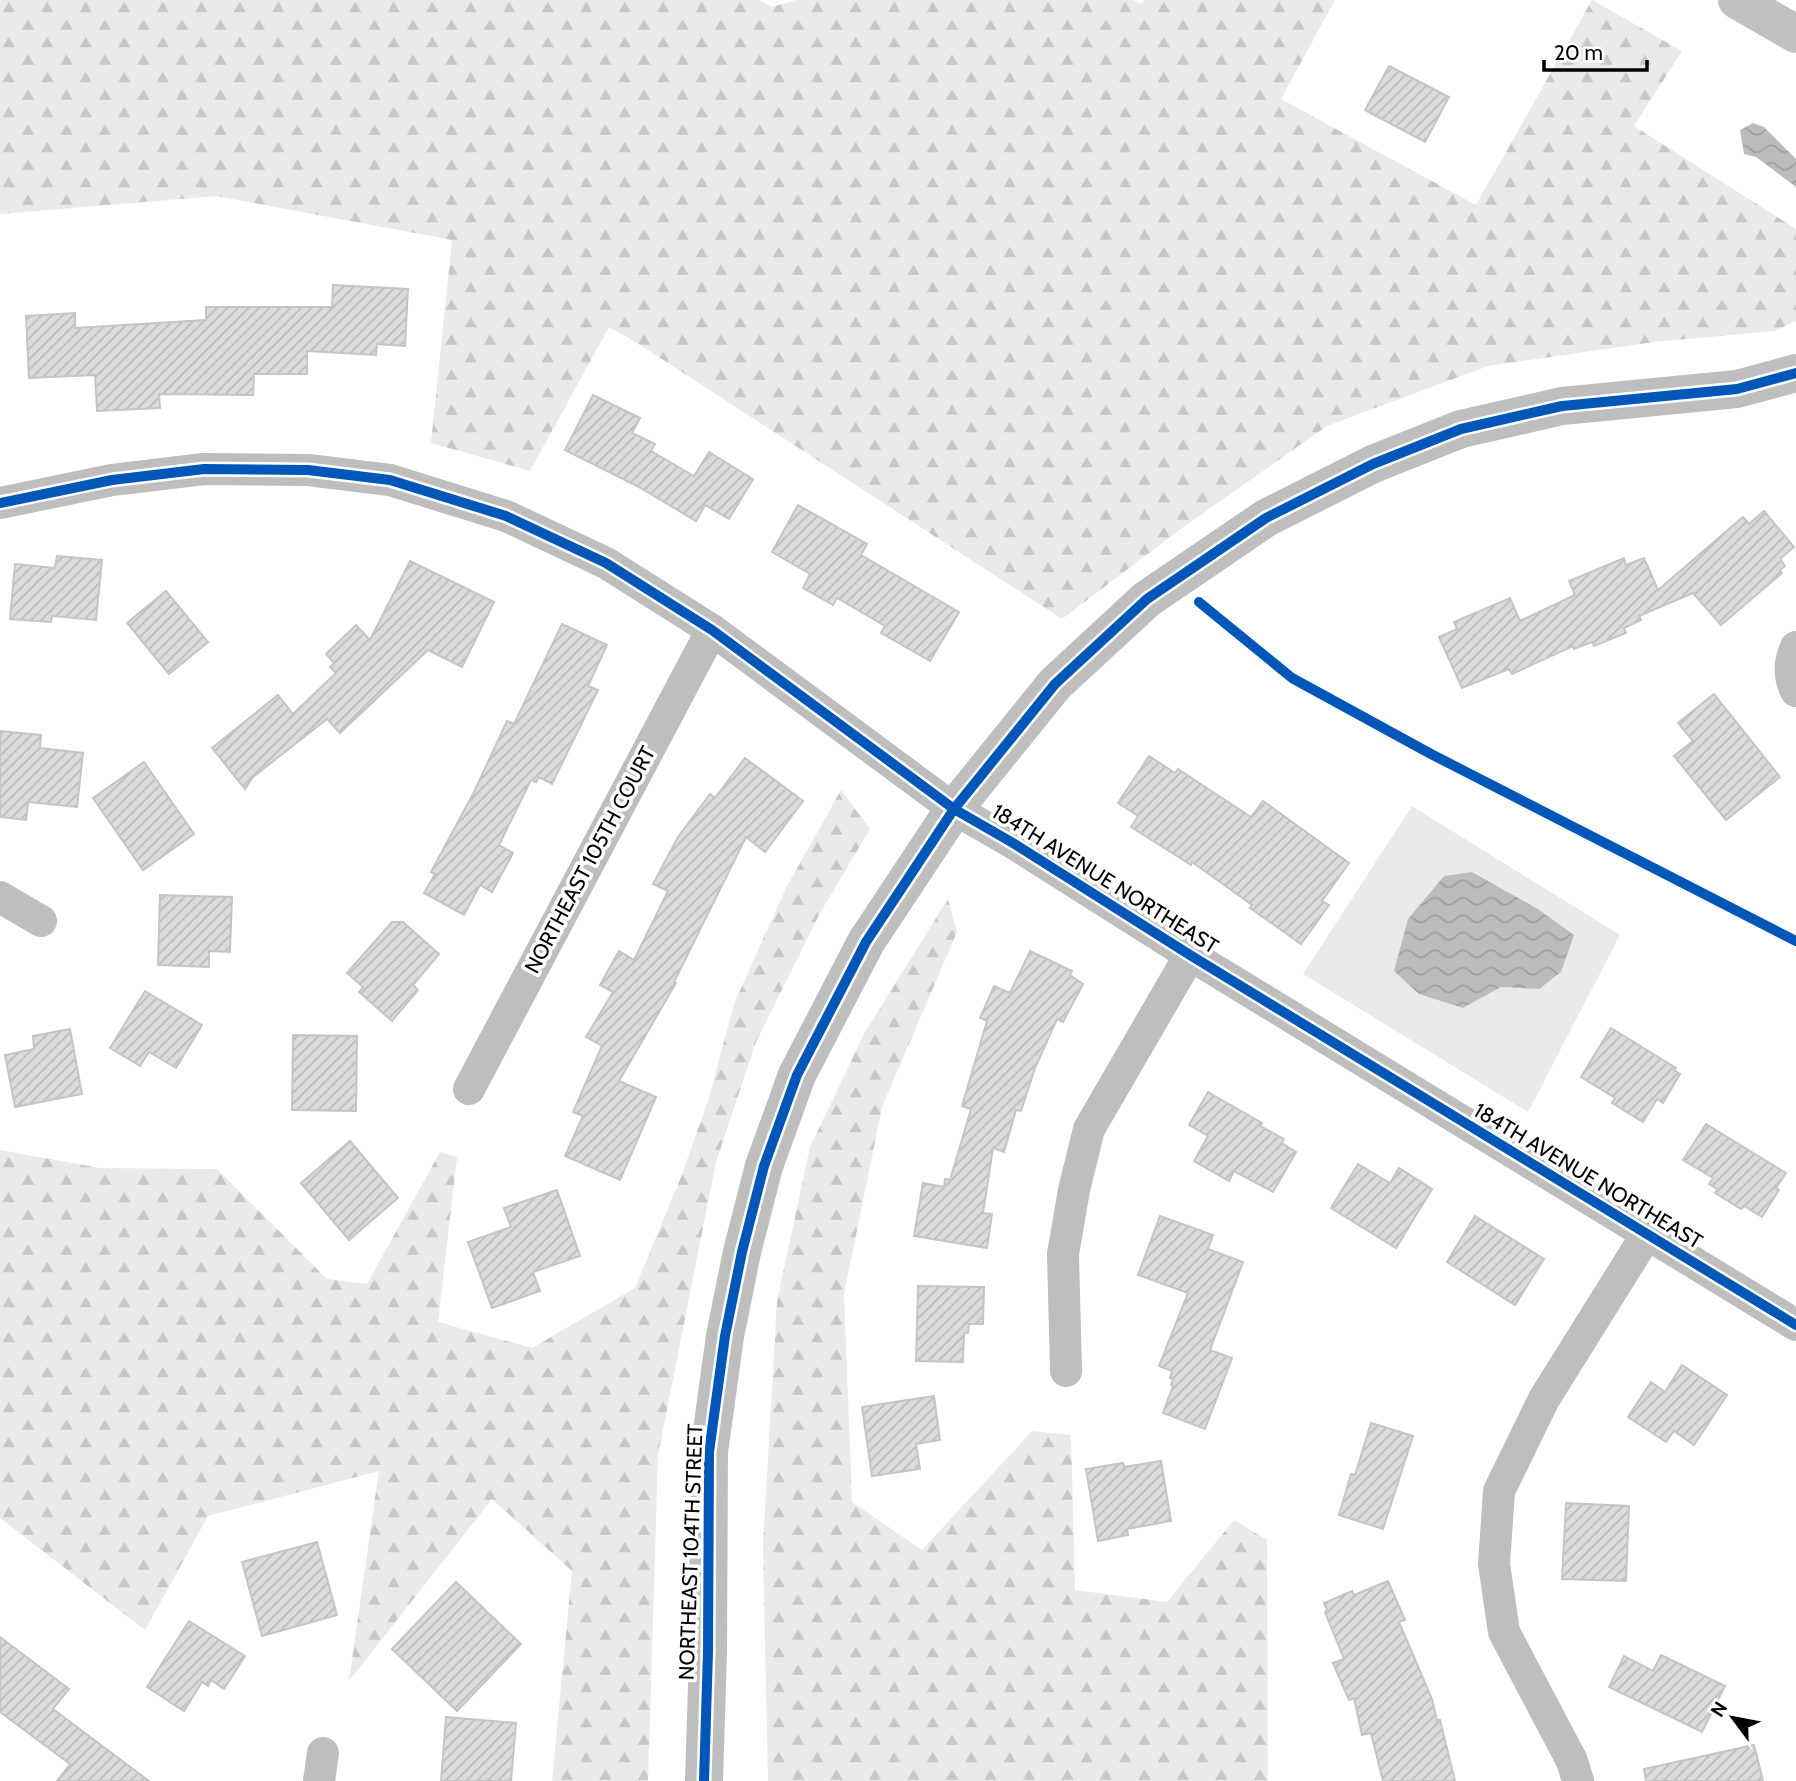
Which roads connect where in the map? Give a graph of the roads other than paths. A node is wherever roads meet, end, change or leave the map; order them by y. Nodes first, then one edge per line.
1 (1737, 0) edge
2 (1796, 34) edge
3 (1796, 373) edge
4 (0, 503) edge
5 (712, 630) junction
6 (1796, 647) edge
7 (1796, 691) edge
8 (954, 808) junction
9 (0, 897) edge
10 (41, 921) dead end
11 (1190, 955) junction
12 (468, 1089) dead end
13 (1647, 1234) junction
14 (1796, 1325) edge
15 (1066, 1371) dead end
16 (704, 1781) edge
17 (1578, 1781) edge

1 - 2 main road
3 - 8 street, NORTHEAST 104TH STREET
4 - 5 street, 184TH AVENUE NORTHEAST
5 - 8 street, 184TH AVENUE NORTHEAST
5 - 12 street, NORTHEAST 105TH COURT
6 - 7 street
8 - 11 street, 184TH AVENUE NORTHEAST
8 - 16 street, NORTHEAST 104TH STREET
9 - 10 street
11 - 13 street, 184TH AVENUE NORTHEAST
11 - 15 street
13 - 14 street, 184TH AVENUE NORTHEAST
13 - 17 street

